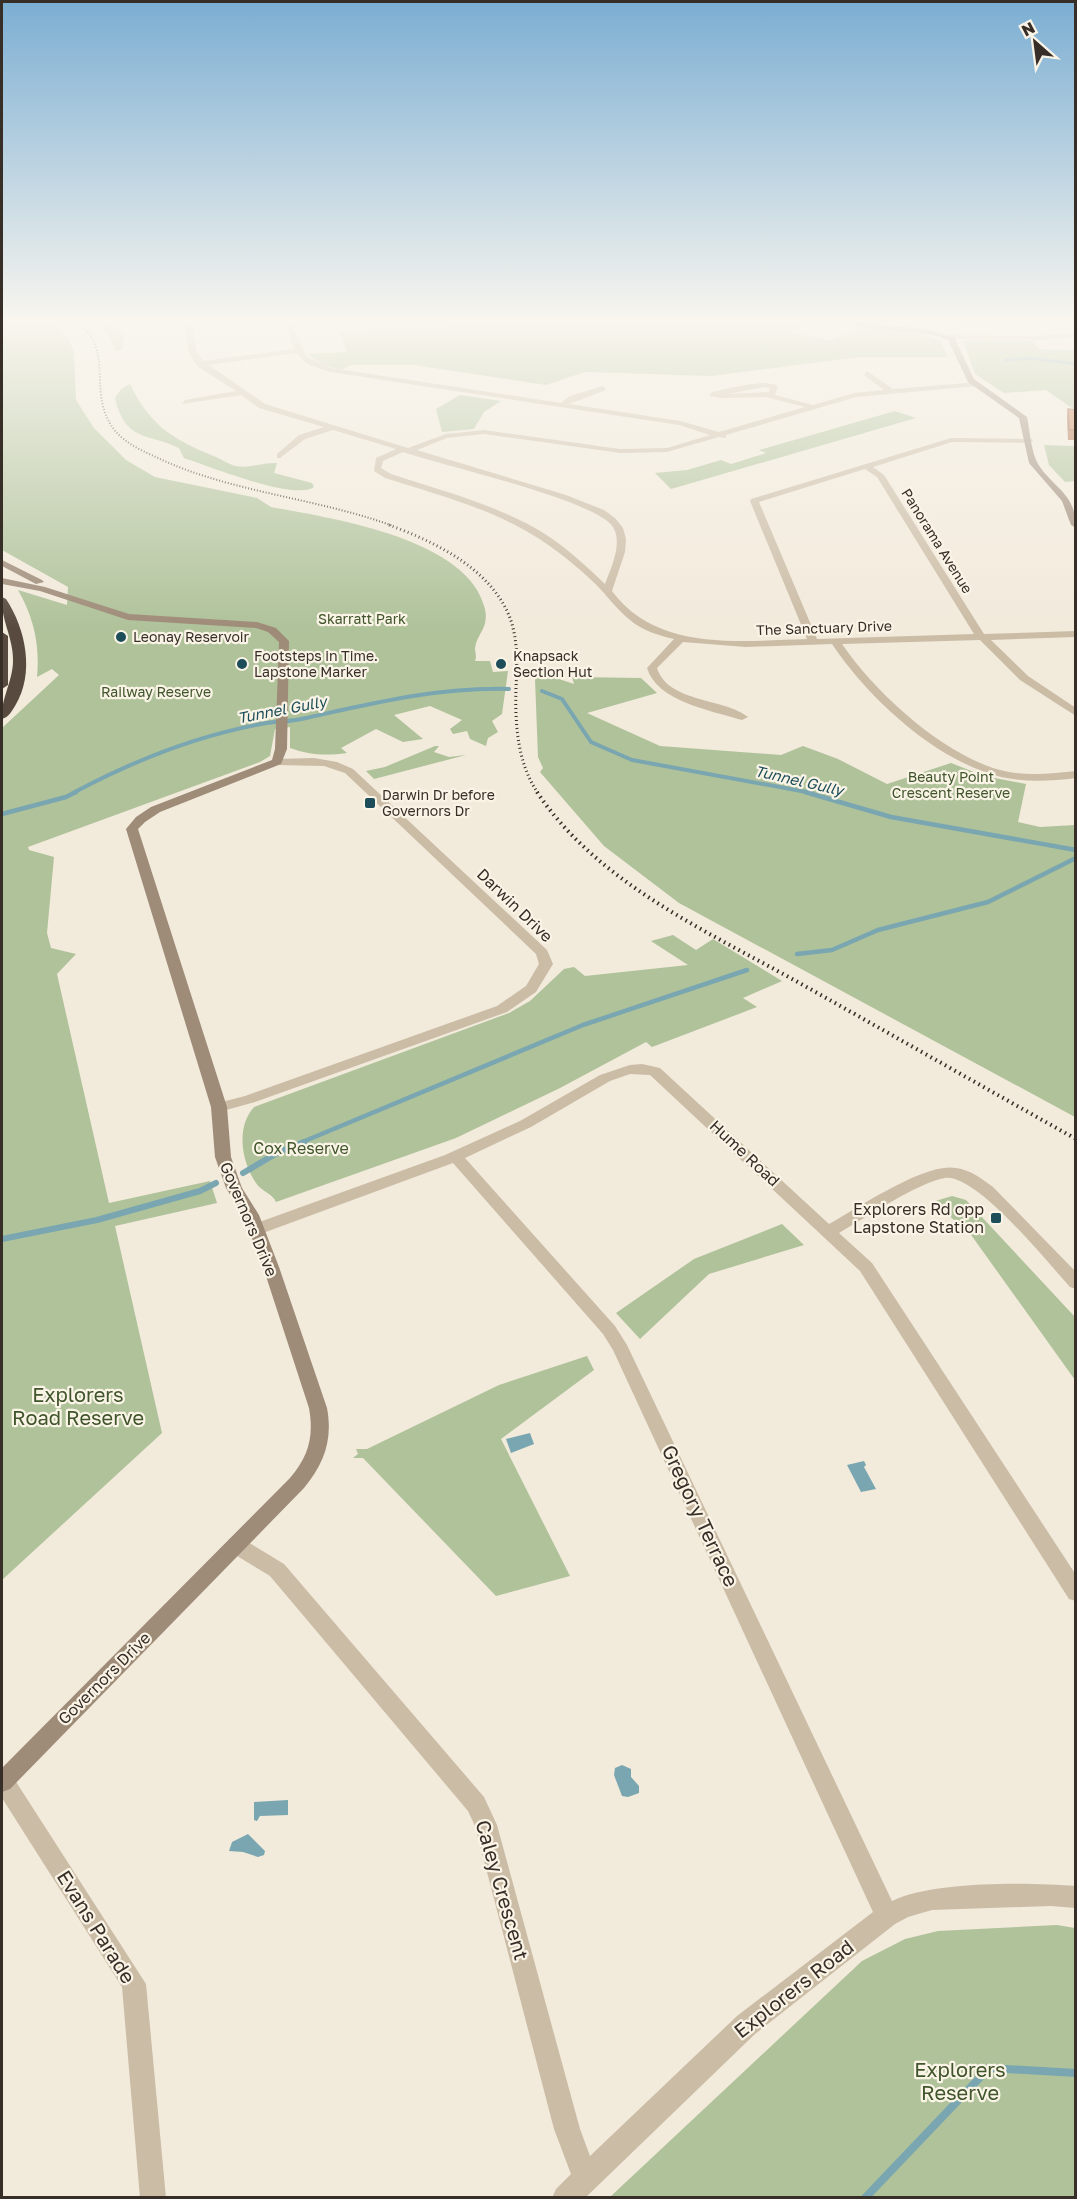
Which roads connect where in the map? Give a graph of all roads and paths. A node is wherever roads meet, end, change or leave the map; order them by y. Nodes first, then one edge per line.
1 (317, 424) edge
2 (681, 424) edge
3 (763, 424) edge
4 (1024, 424) edge
5 (331, 428) junction
6 (723, 436) junction
7 (1029, 441) junction
8 (405, 450) junction
9 (280, 456) dead end
10 (865, 466) junction
11 (1076, 525) edge
12 (2, 563) edge
13 (591, 576) junction
14 (613, 576) junction
15 (2, 581) edge
16 (607, 591) junction
17 (2, 601) edge
18 (99, 609) junction
19 (1076, 634) edge
20 (2, 636) edge
21 (982, 637) junction
22 (681, 638) junction
23 (813, 642) junction
24 (835, 642) junction
25 (2, 685) edge
26 (1076, 713) edge
27 (2, 715) edge
28 (742, 717) dead end
29 (279, 755) junction
30 (1076, 774) edge
31 (219, 1107) junction
32 (454, 1155) junction
33 (257, 1229) junction
34 (829, 1231) junction
35 (1076, 1282) edge
36 (236, 1545) junction
37 (1076, 1593) edge
38 (2, 1782) edge
39 (1076, 1897) edge
40 (887, 1916) junction
41 (586, 2179) junction
42 (153, 2198) edge
43 (565, 2198) edge

1 - 5 street
2 - 6 street
3 - 6 street
4 - 7 main road
5 - 8 street
5 - 9 street
6 - 8 street
7 - 10 street
7 - 11 main road
8 - 13 street, The Sanctuary Drive
8 - 14 street
10 - 21 street, Panorama Avenue
10 - 23 street
12 - 18 main road
13 - 14 street
13 - 16 street, The Sanctuary Drive
14 - 16 street
15 - 18 main road
16 - 22 street, The Sanctuary Drive
17 - 27 highway
18 - 29 main road
19 - 21 street, The Sanctuary Drive
20 - 25 highway
21 - 24 street, The Sanctuary Drive
21 - 26 street, Panorama Avenue
22 - 23 street, The Sanctuary Drive
22 - 28 street
23 - 24 street, The Sanctuary Drive
24 - 30 street
29 - 31 main road, Governors Drive
29 - 31 street, Darwin Drive
31 - 33 main road, Governors Drive
32 - 33 street, Hume Road
32 - 34 street, Hume Road
32 - 40 street, Gregory Terrace
33 - 36 main road, Governors Drive
34 - 35 street
34 - 37 street, Hume Road
36 - 38 main road, Governors Drive
36 - 41 street, Caley Crescent
38 - 42 street, Evans Parade
39 - 40 street, Explorers Road
40 - 41 street, Explorers Road
41 - 43 street, Explorers Road

